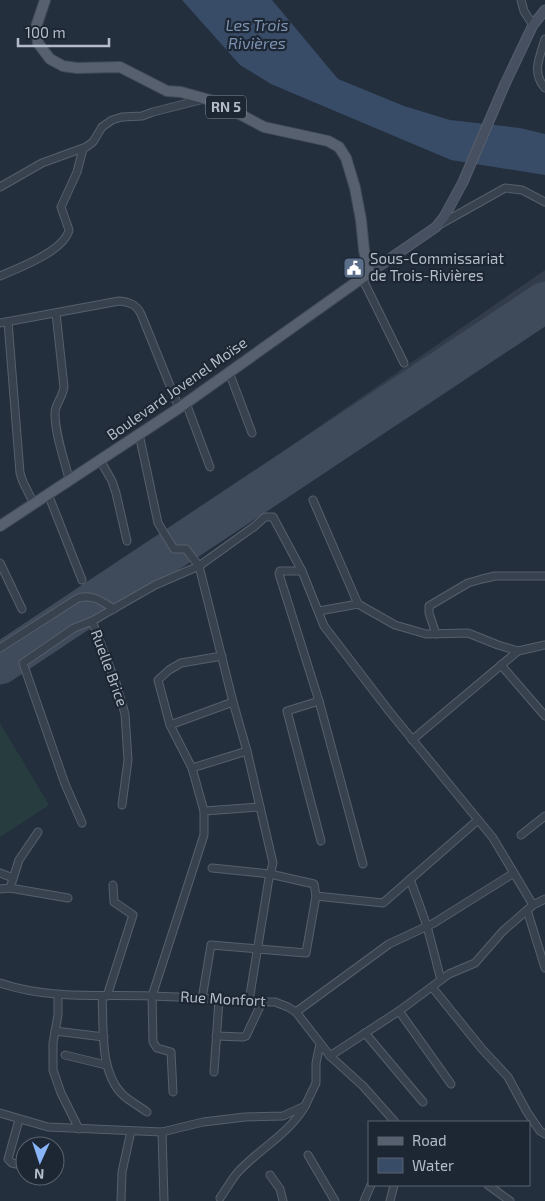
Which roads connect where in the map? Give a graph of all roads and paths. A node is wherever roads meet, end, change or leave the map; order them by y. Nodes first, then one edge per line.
1 (45, 0) edge
2 (521, 0) edge
3 (545, 10) edge
4 (533, 25) junction
5 (545, 40) edge
6 (545, 88) edge
7 (205, 99) junction
8 (83, 149) junction
9 (0, 187) edge
10 (545, 202) edge
11 (436, 226) junction
12 (366, 275) junction
13 (0, 276) edge
14 (56, 313) junction
15 (4, 322) edge
16 (404, 363) dead end
17 (229, 372) junction
18 (183, 406) junction
19 (252, 433) dead end
20 (139, 434) junction
21 (100, 460) junction
22 (210, 467) dead end
23 (69, 479) junction
24 (48, 494) junction
25 (313, 500) dead end
26 (34, 504) junction
27 (2, 521) edge
28 (127, 541) dead end
29 (0, 563) edge
30 (199, 566) junction
31 (302, 571) junction
32 (545, 576) edge
33 (82, 580) dead end
34 (358, 604) junction
35 (22, 609) dead end
36 (114, 609) junction
37 (319, 610) junction
38 (92, 621) junction
39 (436, 634) junction
40 (545, 644) edge
41 (0, 648) edge
42 (518, 651) junction
43 (222, 656) junction
44 (501, 665) junction
45 (319, 701) junction
46 (233, 702) junction
47 (545, 716) edge
48 (170, 725) junction
49 (412, 740) junction
50 (247, 751) junction
51 (192, 768) junction
52 (122, 806) dead end
53 (260, 807) junction
54 (204, 811) junction
55 (545, 816) edge
56 (478, 820) junction
57 (82, 823) dead end
58 (38, 832) dead end
59 (521, 835) dead end
60 (320, 840) dead end
61 (363, 864) dead end
62 (212, 868) dead end
63 (0, 873) edge
64 (514, 873) junction
65 (270, 874) junction
66 (13, 878) junction
67 (410, 879) junction
68 (113, 885) dead end
69 (10, 888) junction
70 (0, 889) edge
71 (316, 896) junction
72 (68, 898) dead end
73 (545, 899) edge
74 (530, 907) junction
75 (427, 926) junction
76 (258, 950) junction
77 (545, 968) edge
78 (441, 980) junction
79 (0, 983) edge
80 (432, 987) junction
81 (58, 996) junction
82 (104, 996) junction
83 (152, 996) junction
84 (202, 999) junction
85 (219, 1000) junction
86 (249, 1001) junction
87 (262, 1002) junction
88 (399, 1011) junction
89 (296, 1012) junction
90 (55, 1031) junction
91 (365, 1033) junction
92 (216, 1036) junction
93 (104, 1037) junction
94 (320, 1044) junction
95 (65, 1054) dead end
96 (330, 1056) junction
97 (106, 1065) junction
98 (214, 1072) dead end
99 (451, 1084) dead end
100 (173, 1092) dead end
101 (423, 1102) dead end
102 (306, 1106) junction
103 (147, 1112) dead end
104 (0, 1113) edge
105 (20, 1120) junction
106 (394, 1121) edge
107 (79, 1129) junction
108 (131, 1131) junction
109 (162, 1132) junction
110 (545, 1134) edge
111 (15, 1136) edge
112 (15, 1136) edge
113 (308, 1155) dead end
114 (15, 1164) edge
115 (270, 1174) dead end
116 (371, 1186) edge
117 (394, 1186) edge
118 (489, 1186) edge
119 (220, 1198) dead end
120 (121, 1201) edge
121 (164, 1201) edge
122 (283, 1201) edge
123 (335, 1201) edge
124 (364, 1201) edge
125 (390, 1201) edge
126 (510, 1201) edge

1 - 7 main road, RN 5
2 - 4 street
3 - 4 main road
4 - 11 main road
5 - 6 street
7 - 8 street
7 - 12 main road, RN 5
8 - 9 street
8 - 13 street
10 - 11 street
11 - 12 main road
12 - 16 street
12 - 17 main road, Boulevard Jovenel Moïse
14 - 15 street
14 - 18 street
14 - 23 street
15 - 26 street
17 - 18 main road, Boulevard Jovenel Moïse
17 - 19 street
18 - 20 main road, Boulevard Jovenel Moïse
18 - 22 street
20 - 21 main road, Boulevard Jovenel Moïse
20 - 30 street
21 - 23 main road, Boulevard Jovenel Moïse
21 - 28 street
23 - 24 main road, Boulevard Jovenel Moïse
24 - 26 main road, Boulevard Jovenel Moïse
24 - 33 street
25 - 34 street
26 - 27 main road, Boulevard Jovenel Moïse
29 - 35 street
30 - 31 street
30 - 36 street
30 - 43 street
31 - 37 street
31 - 45 street
32 - 39 street
34 - 37 street
34 - 39 street
36 - 38 street
36 - 41 street
37 - 49 street
38 - 52 street, Ruelle Brice
38 - 57 street
39 - 42 street
40 - 42 street
42 - 44 street
43 - 46 street
43 - 48 street
44 - 47 street
44 - 49 street
45 - 60 street
45 - 61 street
46 - 48 street
46 - 50 street
48 - 51 street
49 - 56 street
50 - 51 street
50 - 53 street
51 - 54 street
53 - 54 street
53 - 65 street
54 - 83 street
55 - 59 street
56 - 64 street
56 - 67 street
58 - 66 street
62 - 65 street
63 - 66 street
64 - 74 street
64 - 75 street
65 - 71 street
65 - 76 street
66 - 69 street
67 - 71 street
67 - 75 street
68 - 82 street
69 - 70 street
69 - 72 street
71 - 76 street
73 - 74 street
74 - 77 street
74 - 78 street
75 - 78 street
75 - 89 street
76 - 84 street
76 - 86 street
78 - 80 street
79 - 81 street, Rue Monfort
80 - 88 street
80 - 110 street
81 - 82 street, Rue Monfort
81 - 90 street
82 - 83 street, Rue Monfort
82 - 93 street
83 - 84 street, Rue Monfort
83 - 100 street
84 - 85 street, Rue Monfort
85 - 86 street, Rue Monfort
85 - 92 street
86 - 87 street, Rue Monfort
87 - 89 street, Rue Monfort
87 - 92 street
88 - 91 street
88 - 99 street
89 - 94 street, Rue Monfort
90 - 93 street
90 - 107 street
91 - 96 street
91 - 101 street
92 - 98 street
93 - 97 street
94 - 96 street, Rue Monfort
94 - 102 street
95 - 97 street
96 - 106 street, Rue Monfort
97 - 103 street
102 - 109 street
102 - 119 street
104 - 105 street
105 - 107 street
105 - 112 street
107 - 108 street
108 - 109 street
108 - 120 street
109 - 121 street
111 - 114 street
113 - 123 street
115 - 122 street
116 - 124 street
117 - 125 street
118 - 126 street

